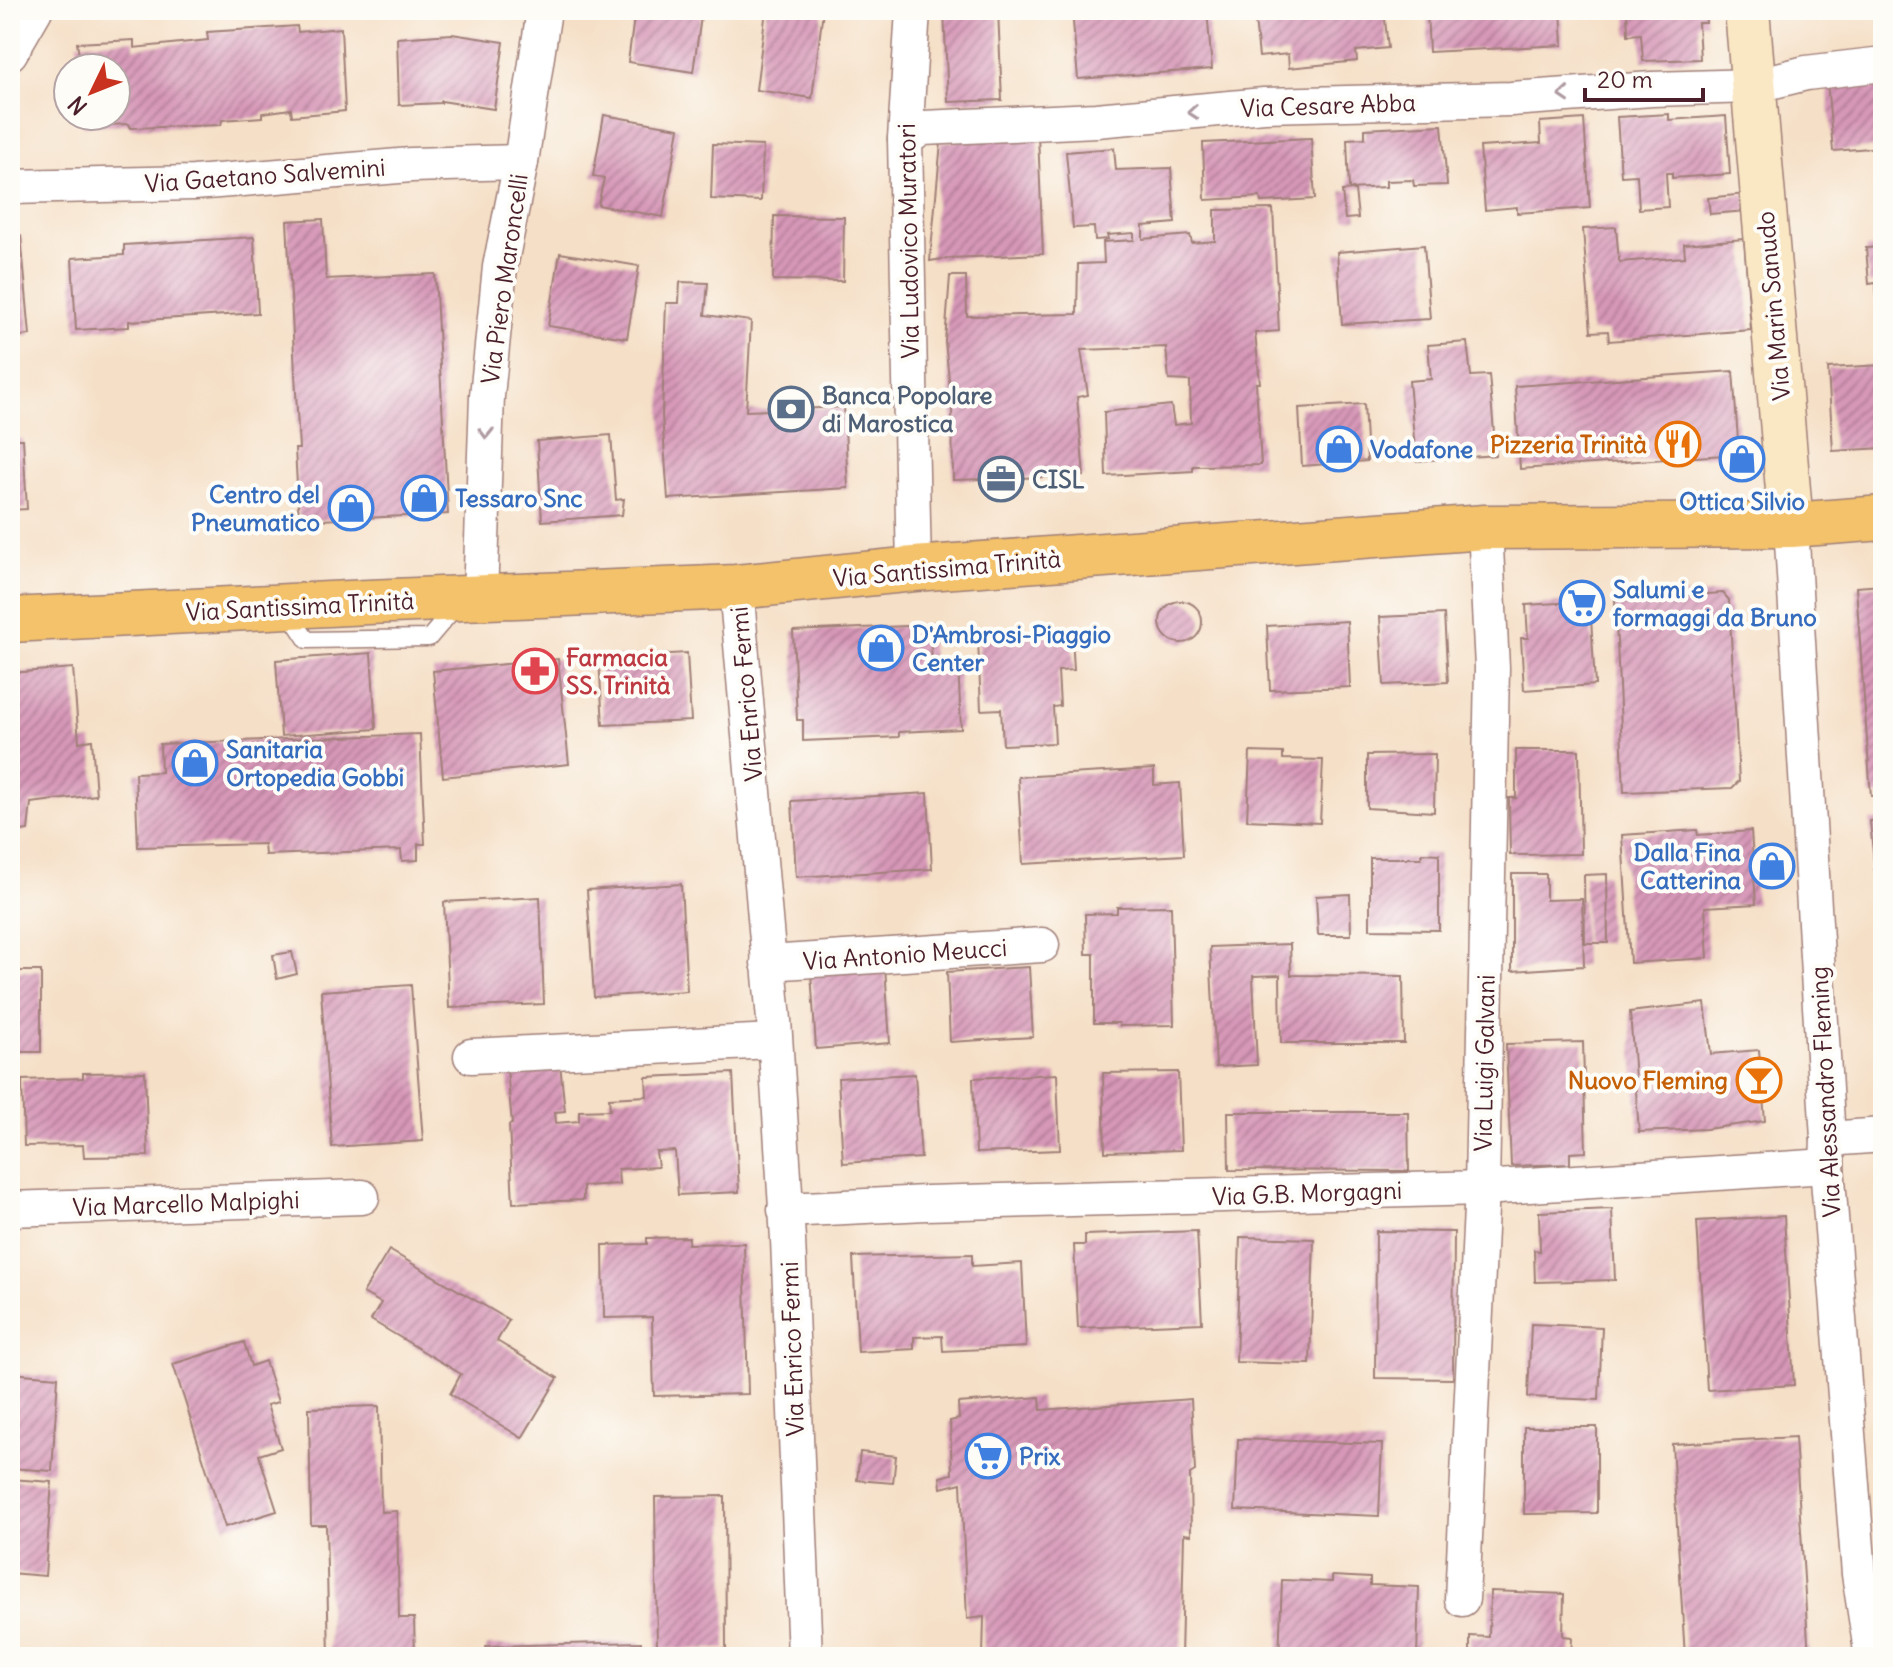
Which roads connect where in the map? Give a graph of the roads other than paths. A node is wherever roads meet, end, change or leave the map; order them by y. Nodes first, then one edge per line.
1 (35, 10) edge
2 (544, 10) edge
3 (913, 10) edge
4 (1747, 10) edge
5 (10, 53) edge
6 (1883, 64) edge
7 (1754, 86) junction
8 (905, 139) junction
9 (521, 162) junction
10 (10, 187) edge
11 (1883, 518) edge
12 (1791, 525) junction
13 (1485, 527) junction
14 (914, 569) junction
15 (736, 587) junction
16 (472, 598) junction
17 (10, 620) edge
18 (1042, 945) dead end
19 (768, 963) junction
20 (774, 1041) junction
21 (471, 1056) dead end
22 (1883, 1135) edge
23 (1828, 1153) junction
24 (1482, 1188) junction
25 (362, 1197) dead end
26 (10, 1209) edge
27 (785, 1210) junction
28 (1462, 1599) dead end
29 (805, 1657) edge
30 (1872, 1657) edge

1 - 5 street
2 - 9 street, Via Piero Maroncelli
3 - 8 street, Via Ludovico Muratori
4 - 7 street, Via Marin Sanudo
6 - 7 street
7 -> 8 street, Via Cesare Abba
7 - 12 street, Via Marin Sanudo
8 - 14 street, Via Ludovico Muratori
9 - 10 street, Via Gaetano Salvemini
9 -> 16 street, Via Piero Maroncelli
11 - 12 main road, Via Santissima Trinità
12 - 13 main road, Via Santissima Trinità
12 - 23 street, Via Alessandro Fleming
13 - 14 main road, Via Santissima Trinità
13 - 24 street, Via Luigi Galvani
14 - 15 main road, Via Santissima Trinità
15 - 16 main road, Via Santissima Trinità
15 - 19 street, Via Enrico Fermi
16 - 17 main road, Via Santissima Trinità
18 - 19 street, Via Antonio Meucci
19 - 20 street, Via Enrico Fermi
20 - 21 street
20 - 27 street, Via Enrico Fermi
22 - 23 street, Via G.B. Morgagni
23 - 24 street, Via G.B. Morgagni
23 - 30 street, Via Alessandro Fleming
24 - 27 street, Via G.B. Morgagni
24 - 28 street, Via Luigi Galvani
25 - 26 street, Via Marcello Malpighi
27 - 29 street, Via Enrico Fermi

